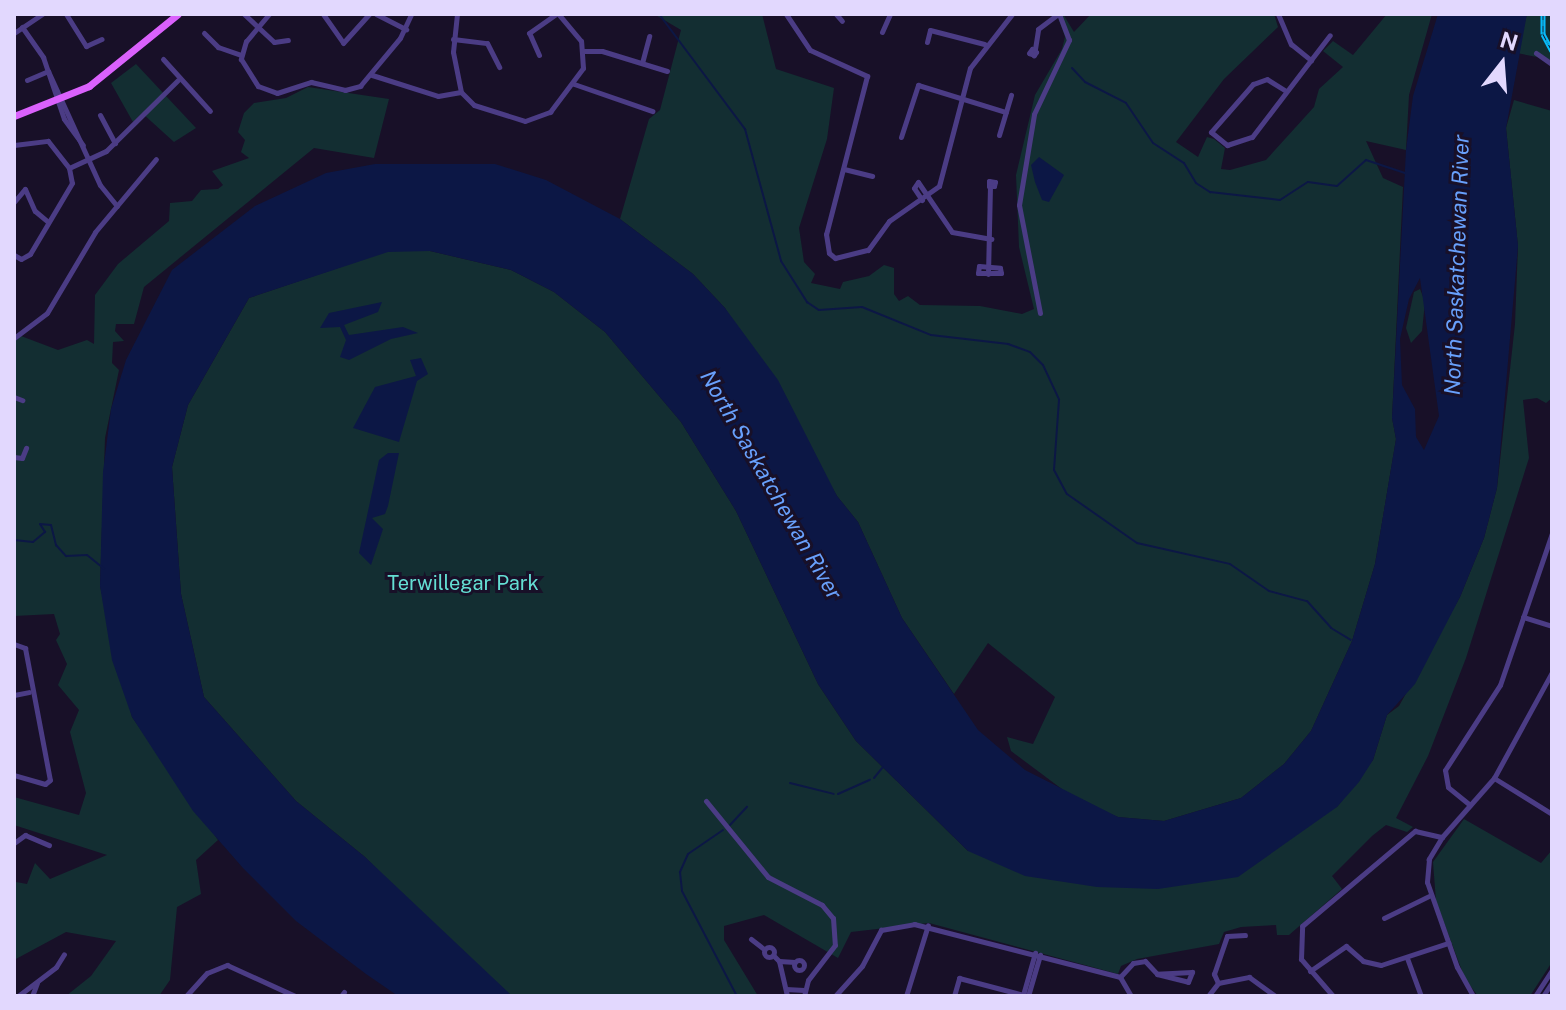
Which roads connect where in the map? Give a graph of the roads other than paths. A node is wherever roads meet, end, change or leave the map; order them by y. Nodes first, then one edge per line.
1 (42, 14) edge
2 (66, 14) edge
3 (178, 14) edge
4 (244, 14) edge
5 (269, 14) edge
6 (323, 14) edge
7 (369, 14) edge
8 (376, 14) edge
9 (411, 14) edge
10 (457, 14) edge
11 (557, 14) edge
12 (786, 14) edge
13 (836, 14) edge
14 (890, 14) edge
15 (1012, 14) edge
16 (1058, 14) edge
17 (1278, 14) edge
18 (842, 21) dead end
19 (22, 27) junction
20 (258, 28) junction
21 (406, 29) junction
22 (882, 32) dead end
23 (14, 33) edge
24 (204, 33) dead end
25 (1330, 35) dead end
26 (649, 36) dead end
27 (102, 39) dead end
28 (453, 39) junction
29 (288, 40) dead end
30 (927, 42) dead end
31 (984, 44) junction
32 (1035, 49) dead end
33 (584, 51) junction
34 (1536, 53) dead end
35 (241, 55) junction
36 (539, 55) dead end
37 (163, 59) dead end
38 (1311, 60) junction
39 (642, 63) junction
40 (1552, 64) edge
41 (499, 67) dead end
42 (48, 71) junction
43 (667, 71) dead end
44 (372, 75) junction
45 (27, 80) dead end
46 (178, 80) junction
47 (574, 84) junction
48 (1286, 91) junction
49 (461, 92) junction
50 (1011, 95) dead end
51 (959, 97) junction
52 (61, 100) junction
53 (210, 111) dead end
54 (652, 111) dead end
55 (1006, 112) junction
56 (100, 115) dead end
57 (14, 116) edge
58 (999, 135) dead end
59 (901, 137) dead end
60 (115, 143) junction
61 (14, 145) edge
62 (92, 159) junction
63 (156, 159) dead end
64 (69, 168) junction
65 (844, 169) junction
66 (872, 176) dead end
67 (990, 187) dead end
68 (14, 189) edge
69 (25, 189) junction
70 (924, 198) junction
71 (14, 202) edge
72 (117, 206) junction
73 (48, 222) junction
74 (991, 239) junction
75 (14, 255) edge
76 (989, 266) junction
77 (988, 274) junction
78 (1040, 313) dead end
79 (14, 338) edge
80 (14, 397) edge
81 (22, 400) dead end
82 (26, 448) dead end
83 (14, 457) edge
84 (1552, 533) edge
85 (1523, 617) junction
86 (1552, 626) edge
87 (14, 644) edge
88 (1552, 672) edge
89 (29, 692) junction
90 (14, 695) edge
91 (14, 775) edge
92 (1494, 778) junction
93 (706, 801) dead end
94 (1470, 805) junction
95 (1552, 814) edge
96 (1442, 837) junction
97 (14, 843) edge
98 (49, 845) dead end
99 (1431, 895) junction
100 (1384, 918) dead end
101 (928, 925) junction
102 (1245, 935) dead end
103 (751, 939) dead end
104 (1448, 943) junction
105 (64, 954) dead end
106 (1037, 954) junction
107 (1407, 958) junction
108 (779, 961) junction
109 (795, 962) dead end
110 (1552, 970) edge
111 (1310, 971) junction
112 (1157, 974) junction
113 (1120, 977) junction
114 (1552, 982) edge
115 (37, 983) junction
116 (1218, 983) junction
117 (787, 993) edge
118 (805, 993) edge
119 (18, 996) edge
120 (32, 996) edge
121 (186, 996) edge
122 (295, 996) edge
123 (835, 996) edge
124 (906, 996) edge
125 (954, 996) edge
126 (1025, 996) edge
127 (1131, 996) edge
128 (1208, 996) edge
129 (1275, 996) edge
130 (1333, 996) edge
131 (1421, 996) edge
132 (1473, 996) edge
133 (1535, 996) edge
134 (1543, 996) edge

1 - 19 street
2 - 27 street
3 - 52 main road
4 - 20 street
5 - 20 street
6 - 7 street
8 - 21 street
9 - 21 street
10 - 28 street
11 - 33 street
11 - 36 street
12 - 65 street
13 - 18 street
14 - 22 street
15 - 31 street
16 - 32 street
16 - 78 street
17 - 38 street
19 - 23 street
19 - 42 street
20 - 29 street
20 - 35 street
21 - 44 street
24 - 35 street
25 - 38 street
26 - 39 street
28 - 41 street
28 - 49 street
30 - 31 street
31 - 51 street
33 - 39 street
33 - 47 street
34 - 40 street
35 - 44 street
37 - 46 street
38 - 48 street
39 - 43 street
42 - 45 street
42 - 52 street
44 - 49 street
46 - 53 street
46 - 60 street
47 - 49 street
47 - 54 street
48 - 48 street
50 - 55 street
51 - 55 street
51 - 59 street
51 - 70 street
52 - 57 main road
52 - 62 street
55 - 58 street
56 - 60 street
60 - 62 street
61 - 64 street
62 - 64 street
62 - 72 street
63 - 72 street
64 - 73 street
65 - 66 street
65 - 70 street
67 - 74 street
68 - 69 street
69 - 71 street
69 - 73 street
70 - 74 street
72 - 79 street
73 - 75 street
74 - 76 street
76 - 77 street
76 - 77 street
76 - 77 street
80 - 81 street
82 - 83 street
84 - 85 street
85 - 86 street
85 - 94 street
87 - 89 street
88 - 92 street
89 - 90 street
89 - 91 street
92 - 94 street
92 - 95 street
93 - 118 street
94 - 96 street
96 - 99 street
96 - 111 street
97 - 98 street
99 - 100 street
99 - 104 street
101 - 106 street
101 - 123 street
101 - 124 street
102 - 116 street
103 - 108 street
104 - 107 street
104 - 132 street
105 - 115 street
106 - 113 street
106 - 126 street
107 - 111 street
107 - 131 street
108 - 109 street
108 - 117 street
110 - 133 street
111 - 130 street
112 - 112 street
112 - 113 street
113 - 127 street
114 - 134 street
115 - 119 street
115 - 120 street
116 - 128 street
116 - 129 street
117 - 118 street
121 - 122 street
125 - 126 street

